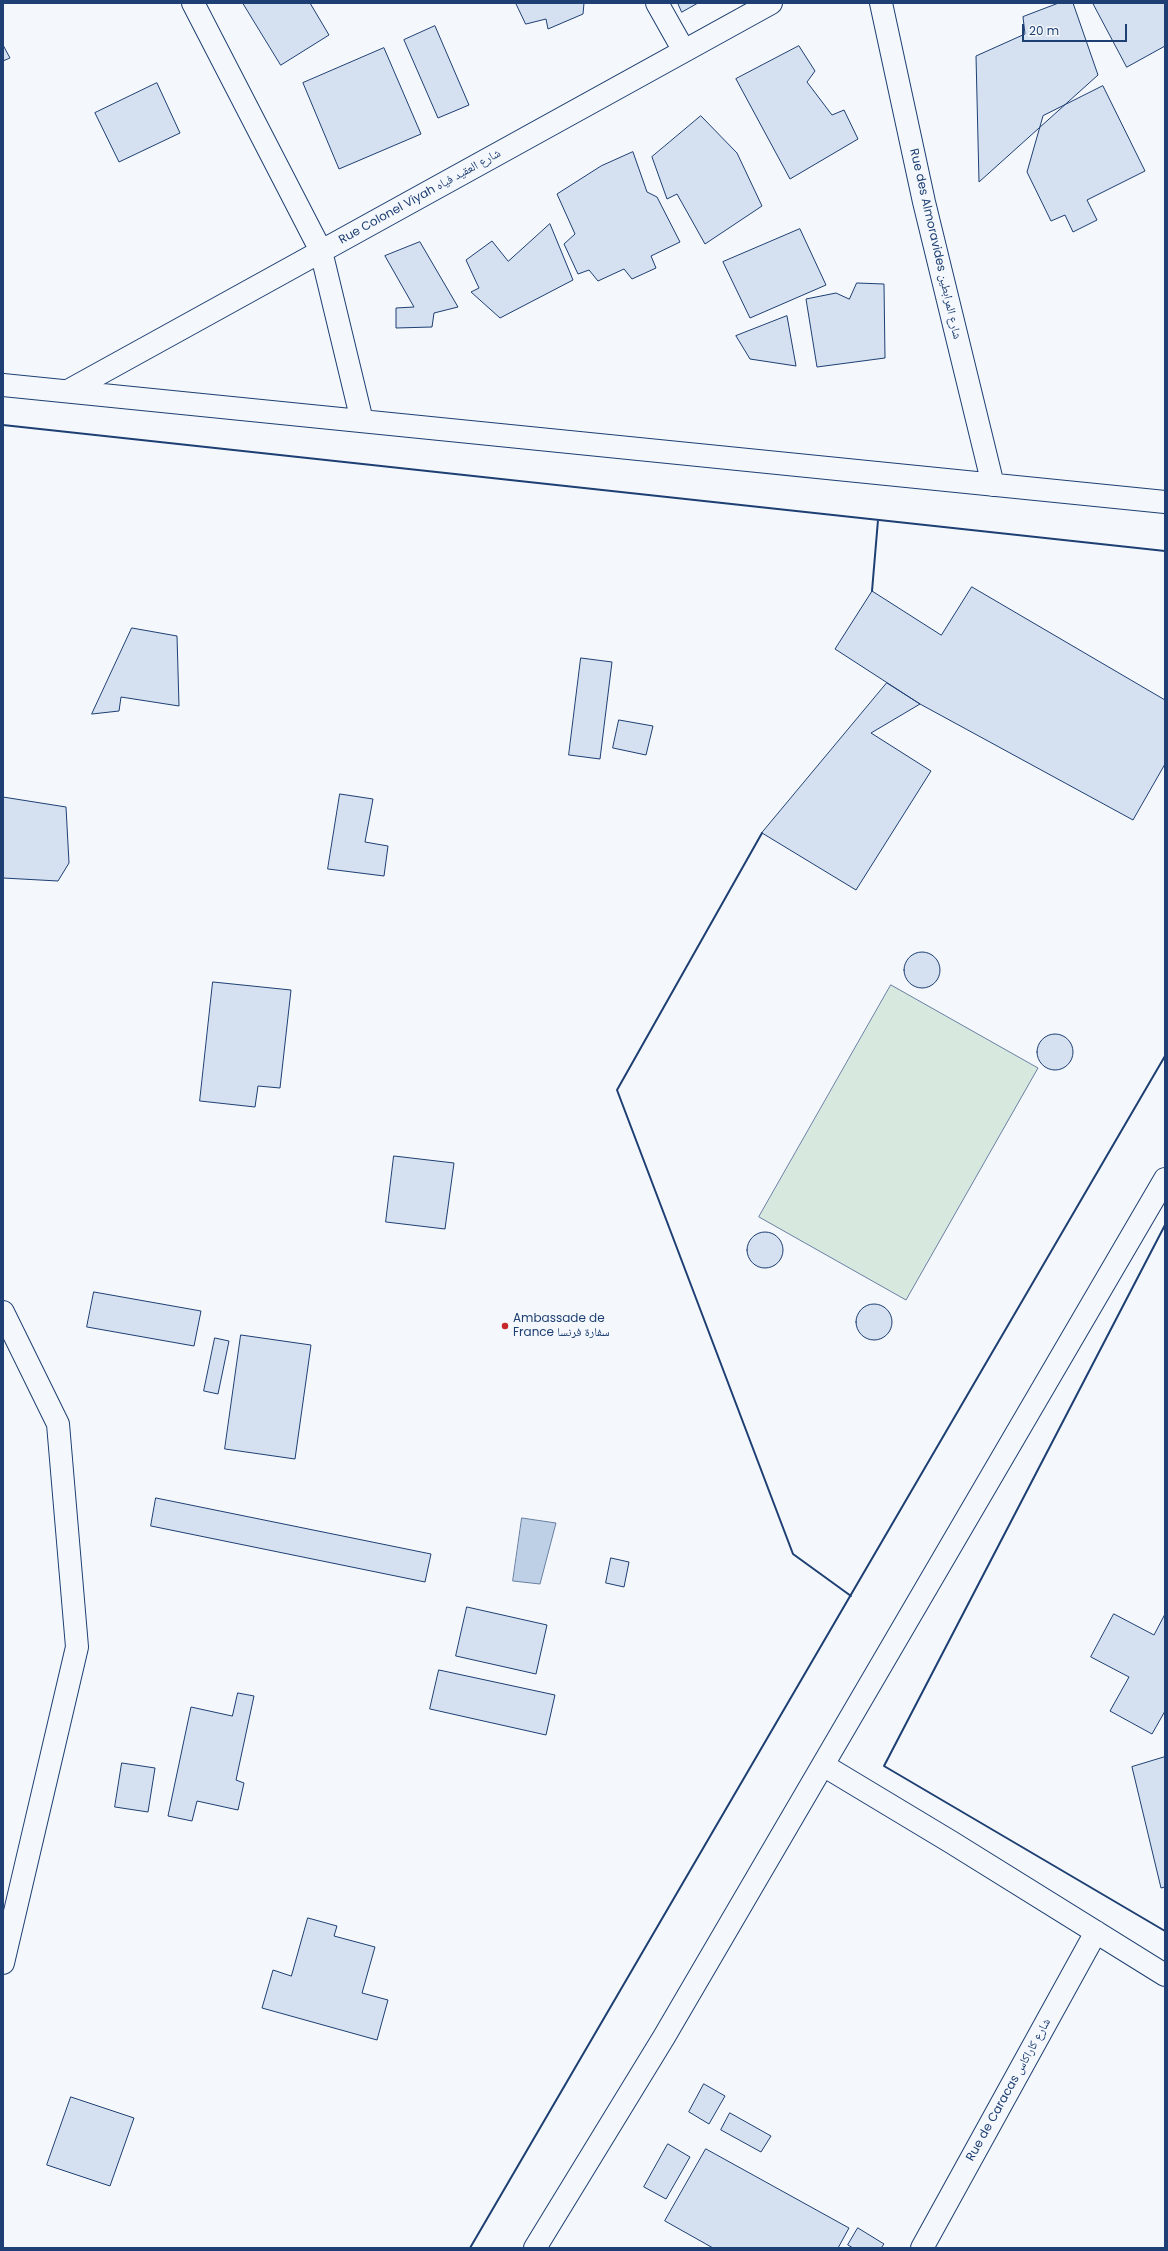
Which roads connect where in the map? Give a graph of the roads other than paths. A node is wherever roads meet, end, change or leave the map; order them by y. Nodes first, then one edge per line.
1 (193, 3) edge
2 (657, 3) edge
3 (771, 3) edge
4 (881, 3) edge
5 (684, 51) junction
6 (321, 251) junction
7 (3, 385) edge
8 (68, 391) junction
9 (362, 421) junction
10 (993, 485) junction
11 (1165, 502) edge
12 (1165, 1179) edge
13 (3, 1312) edge
14 (823, 1765) junction
15 (1096, 1932) junction
16 (3, 1963) edge
17 (1165, 1975) edge
18 (535, 2248) edge
19 (922, 2248) edge

1 - 6 street
2 - 5 street
3 - 5 street, Rue Colonel Viyah شارع العقيد فياه
4 - 10 street, Rue des Almoravides شارع المرابطين
5 - 6 street, Rue Colonel Viyah شارع العقيد فياه
6 - 8 street, Rue Colonel Viyah شارع العقيد فياه
6 - 9 street
7 - 8 street
8 - 9 street
9 - 10 street
10 - 11 street
12 - 14 street
13 - 16 street
14 - 15 street
14 - 18 street
15 - 17 street
15 - 19 street, Rue de Caracas شارع كاراكاس

